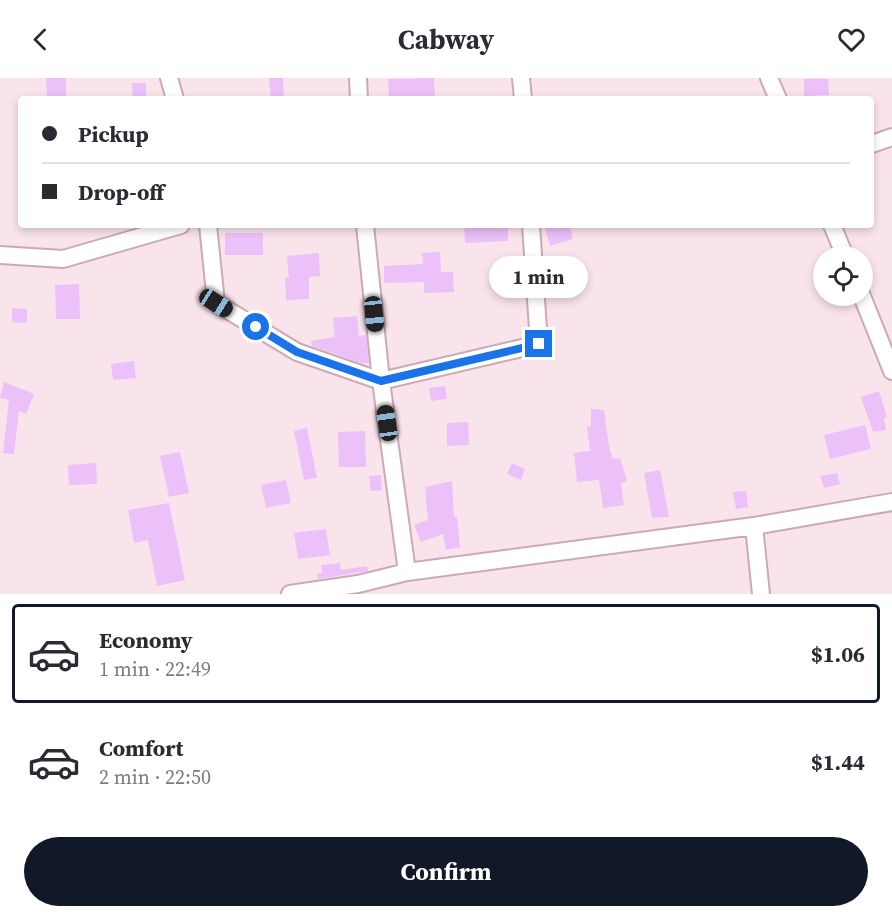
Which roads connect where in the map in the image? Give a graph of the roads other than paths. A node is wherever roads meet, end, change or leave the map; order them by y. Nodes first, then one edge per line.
1 (169, 78) edge
2 (358, 78) edge
3 (521, 78) edge
4 (769, 78) edge
5 (175, 96) edge
6 (359, 96) edge
7 (523, 96) edge
8 (777, 96) edge
9 (892, 137) edge
10 (874, 143) edge
11 (171, 228) edge
12 (208, 228) edge
13 (365, 228) edge
14 (531, 228) edge
15 (833, 228) edge
16 (841, 246) edge
17 (0, 255) edge
18 (866, 306) edge
19 (892, 371) edge
20 (381, 381) junction
21 (892, 502) edge
22 (754, 526) junction
23 (407, 572) junction
24 (359, 589) edge
25 (290, 594) edge
26 (761, 594) edge

1 - 5 street
2 - 6 street
3 - 7 street
4 - 8 street
9 - 10 street
11 - 17 street
12 - 20 street
13 - 20 street
14 - 20 street
15 - 16 street
18 - 19 street
20 - 23 street
21 - 22 street
22 - 23 street
22 - 26 street
23 - 24 street
24 - 25 street

